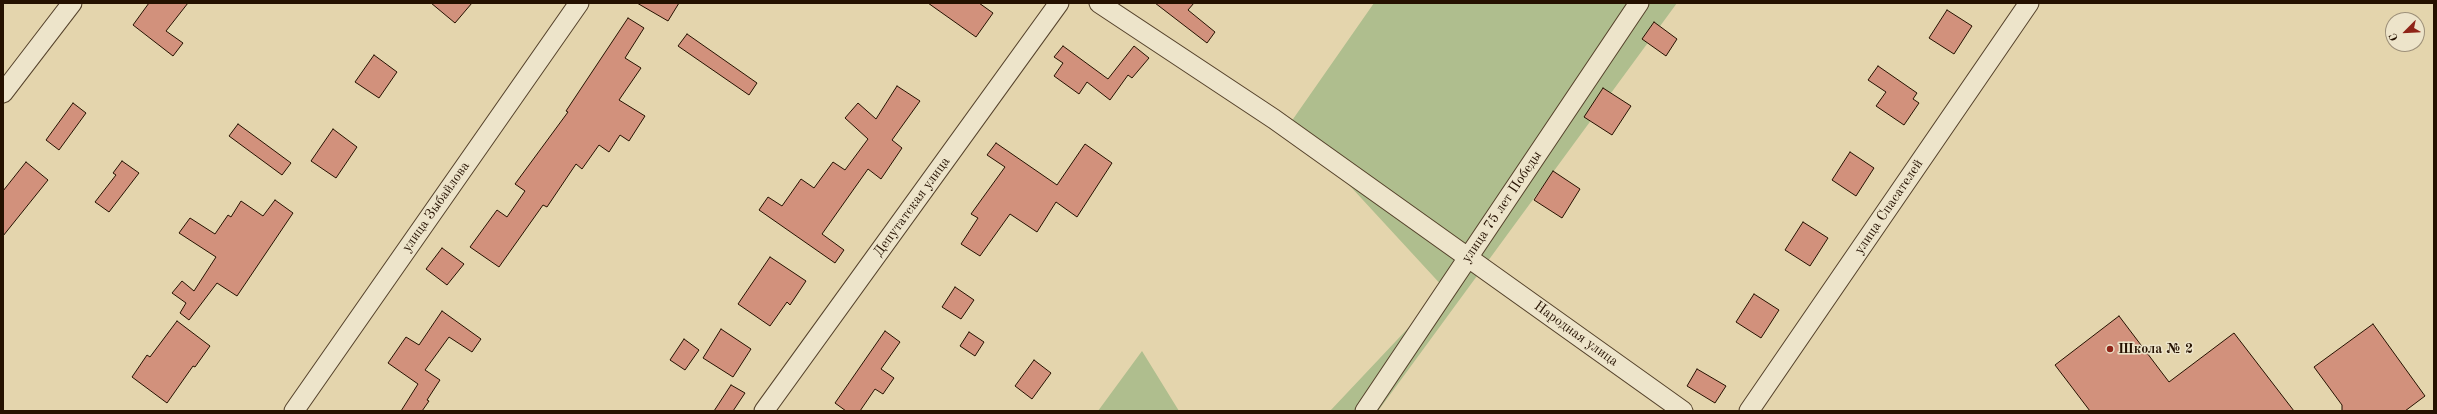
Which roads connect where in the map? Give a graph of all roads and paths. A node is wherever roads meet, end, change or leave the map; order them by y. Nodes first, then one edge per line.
1 (72, 3) edge
2 (579, 3) edge
3 (1058, 3) edge
4 (1099, 3) edge
5 (1639, 3) edge
6 (2029, 3) edge
7 (3, 93) edge
8 (1468, 258) junction
9 (294, 411) edge
10 (764, 411) edge
11 (1365, 411) edge
12 (1683, 411) edge
13 (1749, 411) edge

1 - 7 street
2 - 9 street, улица Зыбайлова
3 - 10 street, Депутатская улица
4 - 8 street, Народная улица
5 - 8 street, улица 75 лет Победы
6 - 13 street, улица Спасателей
8 - 11 street, улица 75 лет Победы
8 - 12 street, Народная улица

